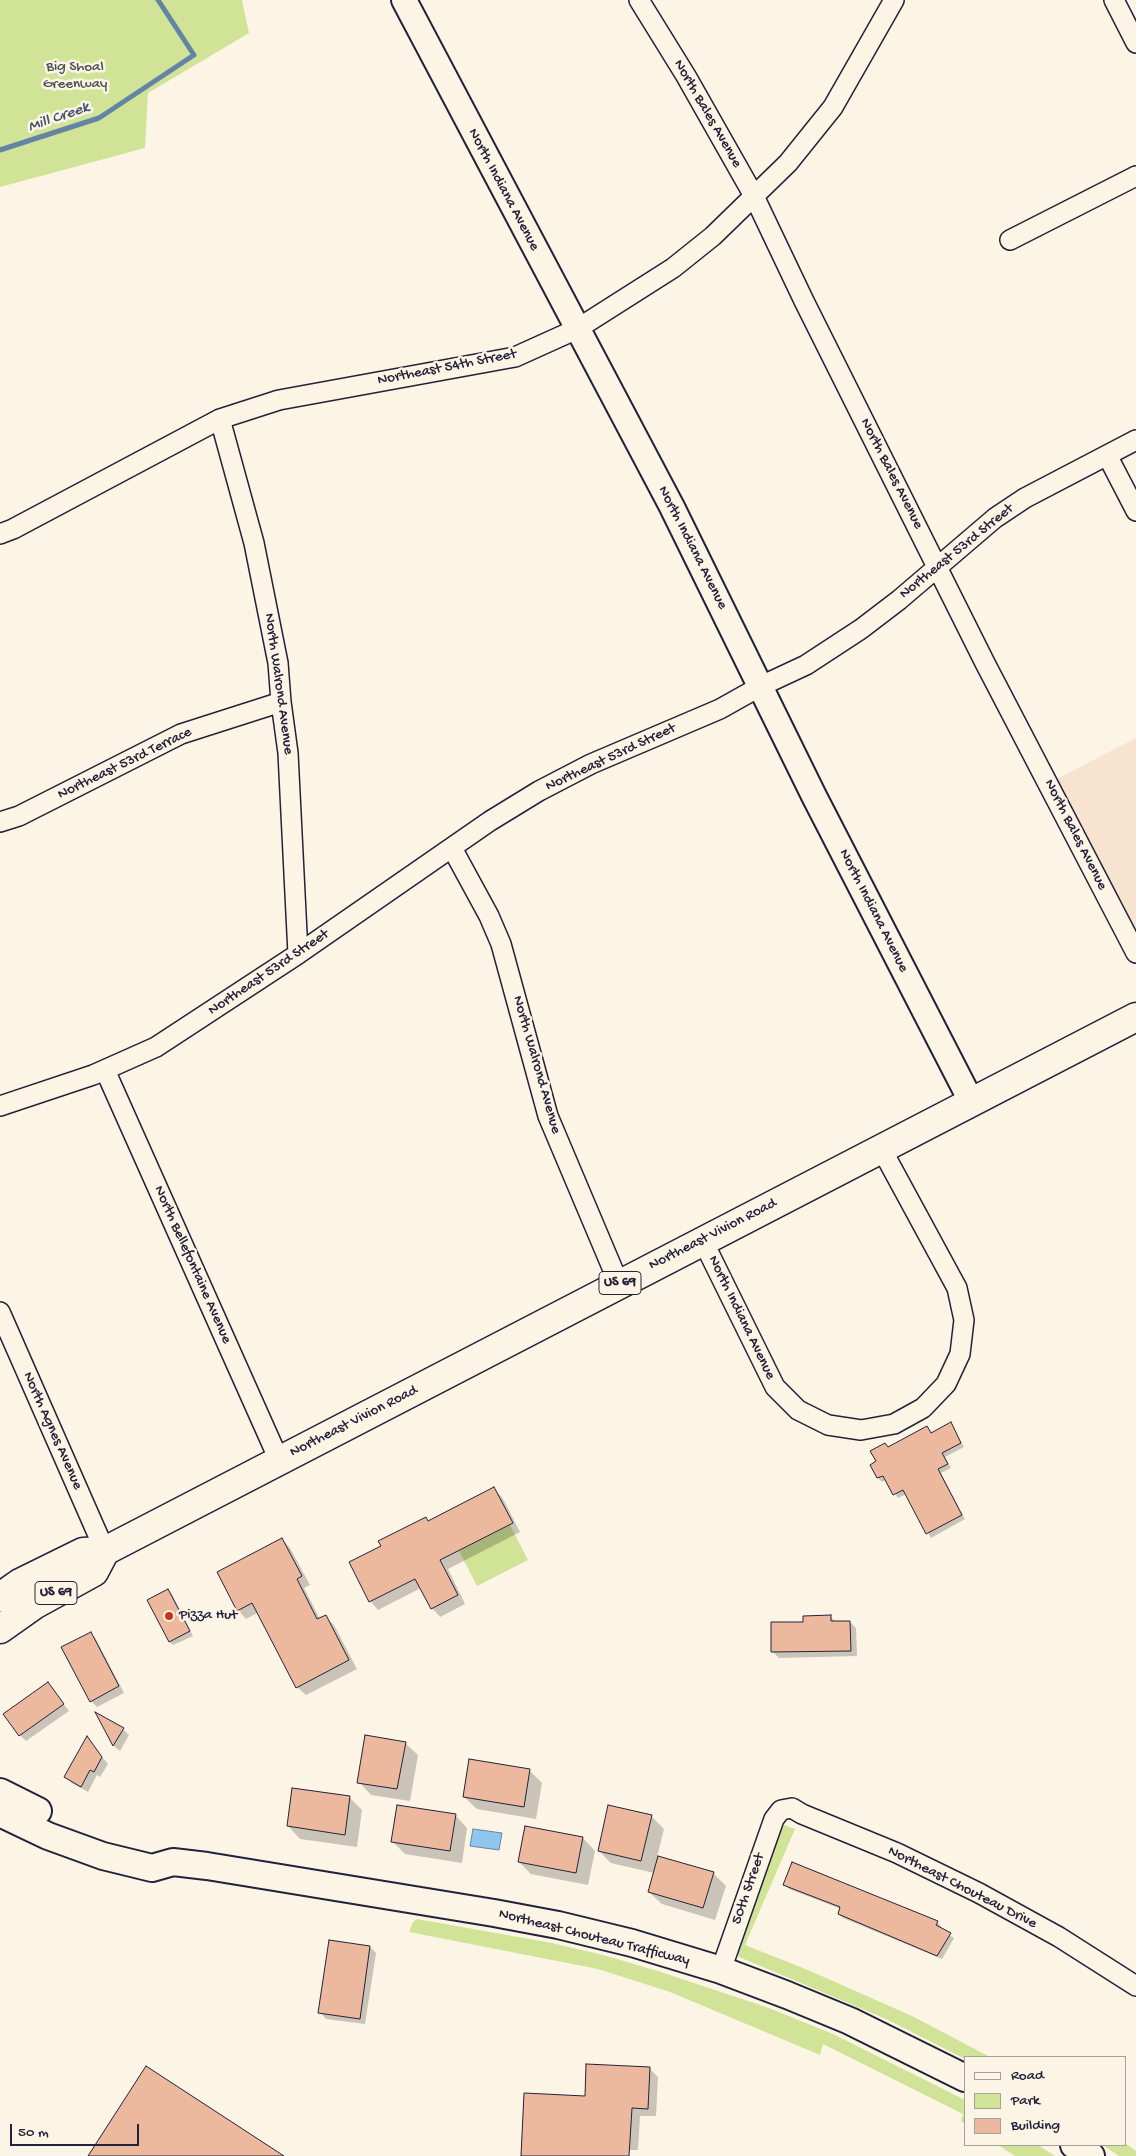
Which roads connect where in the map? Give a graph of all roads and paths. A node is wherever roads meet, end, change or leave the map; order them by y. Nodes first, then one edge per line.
1 (404, 0) edge
2 (639, 0) edge
3 (894, 0) edge
4 (1114, 0) edge
5 (1136, 43) edge
6 (1136, 176) edge
7 (754, 196) junction
8 (1010, 240) dead end
9 (577, 329) junction
10 (220, 419) junction
11 (1136, 440) edge
12 (1107, 455) junction
13 (1136, 511) edge
14 (0, 534) edge
15 (937, 567) junction
16 (760, 686) junction
17 (281, 702) junction
18 (0, 822) edge
19 (452, 848) junction
20 (1136, 953) edge
21 (298, 954) junction
22 (1136, 1017) edge
23 (104, 1070) junction
24 (971, 1101) junction
25 (0, 1106) edge
26 (881, 1148) junction
27 (702, 1241) junction
28 (619, 1284) junction
29 (0, 1312) edge
30 (279, 1460) junction
31 (105, 1551) junction
32 (0, 1597) edge
33 (0, 1629) edge
34 (0, 1792) edge
35 (781, 1810) joint
36 (0, 1813) edge
37 (173, 1862) junction
38 (721, 1970) junction
39 (1136, 1986) edge
40 (964, 2078) edge
41 (1076, 2146) edge
42 (1091, 2156) edge

1 - 9 street, North Indiana Avenue
2 - 7 street, North Bales Avenue
3 - 7 street, Northeast 54th Street
4 - 5 street
6 - 8 street
7 - 9 street, Northeast 54th Street
7 - 15 street, North Bales Avenue
9 - 10 street, Northeast 54th Street
9 - 16 street, North Indiana Avenue
10 - 14 street, Northeast 54th Street
10 - 17 street, North Walrond Avenue
11 - 12 street, Northeast 53rd Street
12 - 13 street
12 - 15 street, Northeast 53rd Street
15 - 16 street, Northeast 53rd Street
15 - 20 street, North Bales Avenue
16 - 19 street, Northeast 53rd Street
16 - 24 street, North Indiana Avenue
17 - 18 street, Northeast 53rd Terrace
17 - 21 street, North Walrond Avenue
19 - 21 street, Northeast 53rd Street
19 - 28 street, North Walrond Avenue
21 - 23 street, Northeast 53rd Street
22 - 24 main road, Northeast Vivion Road / US 69
23 - 25 street, Northeast 53rd Street
23 - 30 street, North Bellefontaine Avenue
24 - 26 main road, Northeast Vivion Road / US 69
26 - 27 main road, Northeast Vivion Road / US 69
26 - 27 street, North Indiana Avenue
27 - 28 main road, Northeast Vivion Road / US 69
28 - 30 main road, Northeast Vivion Road / US 69
29 - 31 street, North Agnes Avenue
30 - 31 main road, Northeast Vivion Road / US 69
31 - 32 main road, Northeast Vivion Road / US 69
31 - 33 main road, US 69
34 - 37 main road, Northeast Chouteau Trafficway
35 - 38 street, 50th Street
35 - 39 street, Northeast Chouteau Drive
36 - 37 main road, Northeast Chouteau Trafficway
37 - 38 main road, Northeast Chouteau Trafficway
38 - 40 main road, Northeast Chouteau Trafficway
41 - 42 main road

